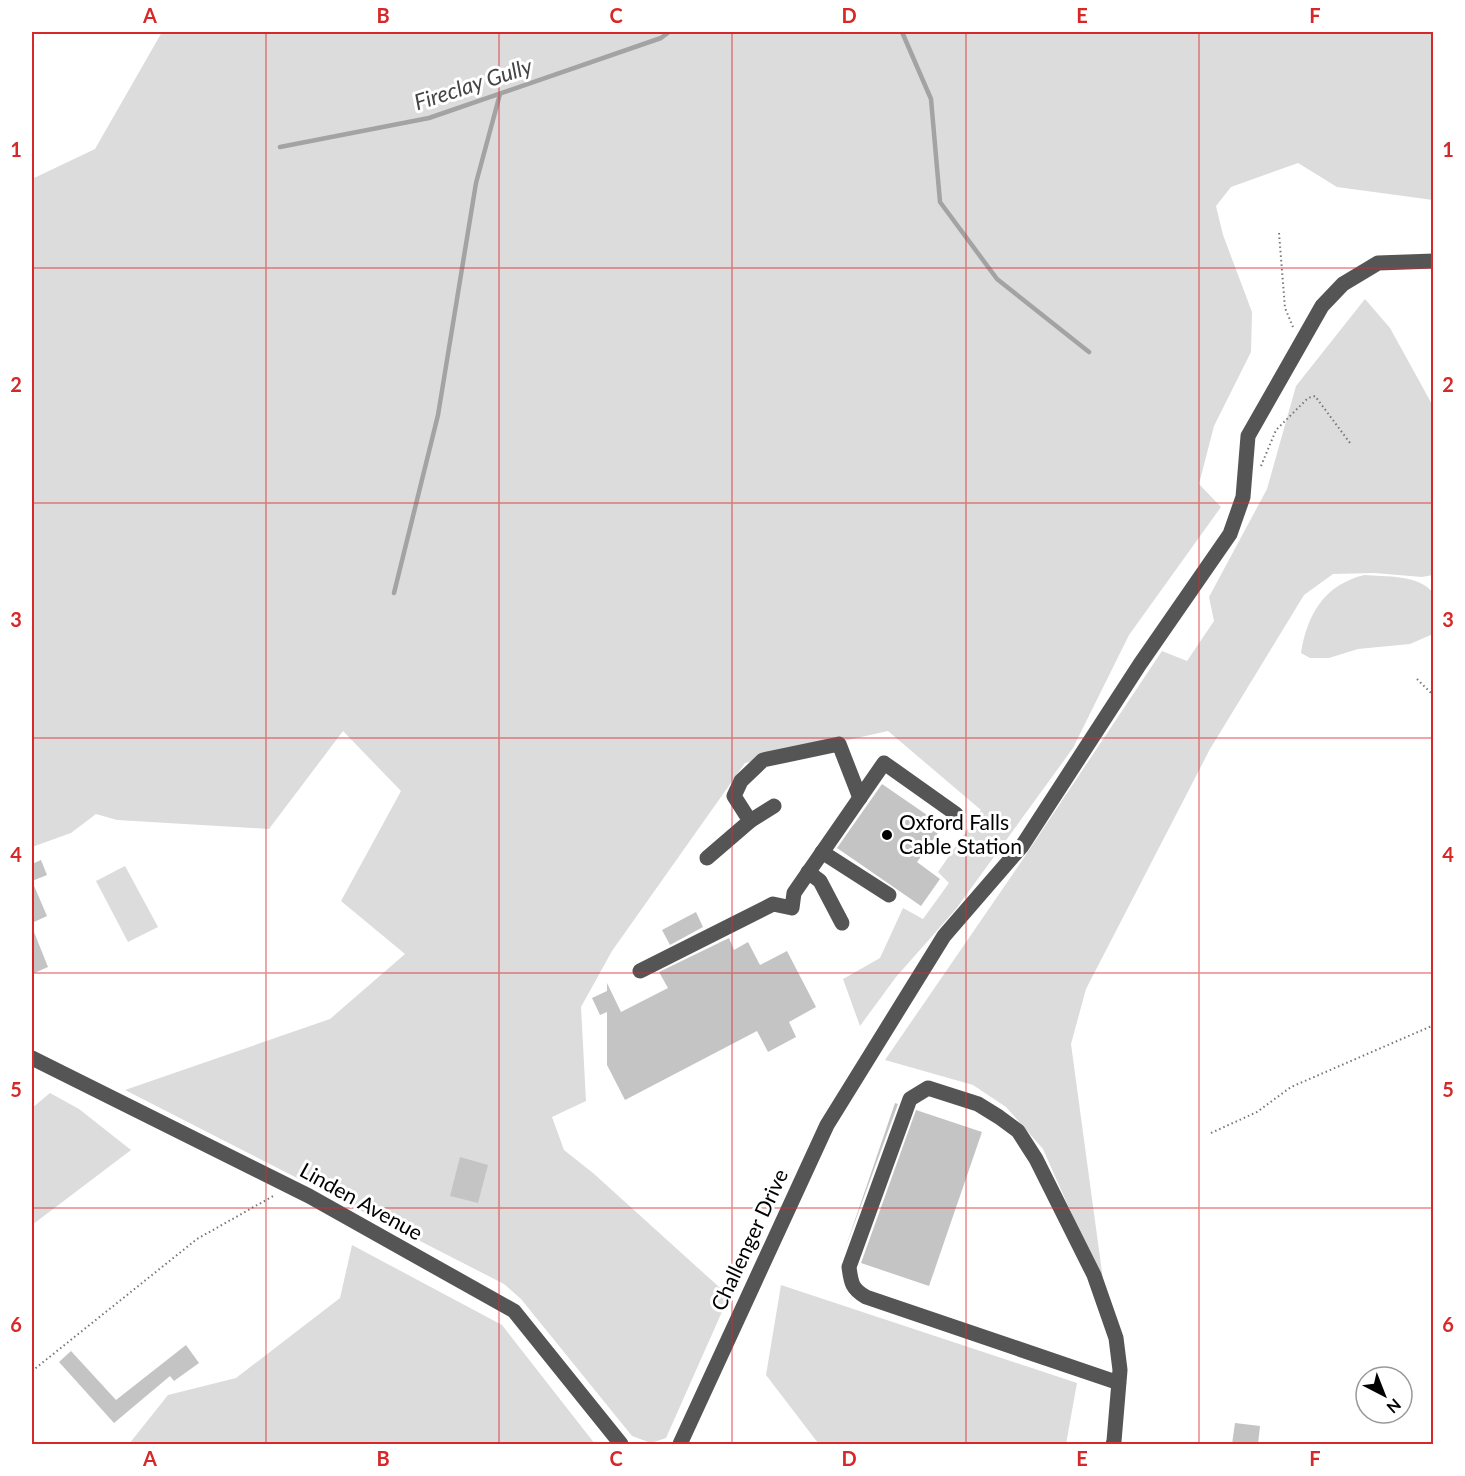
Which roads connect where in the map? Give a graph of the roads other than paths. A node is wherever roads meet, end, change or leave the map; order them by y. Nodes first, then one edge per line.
1 (1434, 261) edge
2 (860, 798) junction
3 (774, 806) dead end
4 (956, 814) dead end
5 (750, 821) junction
6 (822, 852) junction
7 (707, 858) dead end
8 (808, 872) junction
9 (889, 895) dead end
10 (842, 923) dead end
11 (640, 971) dead end
12 (32, 1058) edge
13 (1119, 1383) junction
14 (621, 1444) edge
15 (680, 1444) edge
16 (1113, 1444) edge

1 - 15 street, Challenger Drive
2 - 4 street
2 - 5 street
2 - 6 street
3 - 5 street
5 - 7 street
6 - 8 street
6 - 9 street
8 - 10 street
8 - 11 street
12 - 14 street, Linden Avenue
13 - 13 street
13 - 16 street

